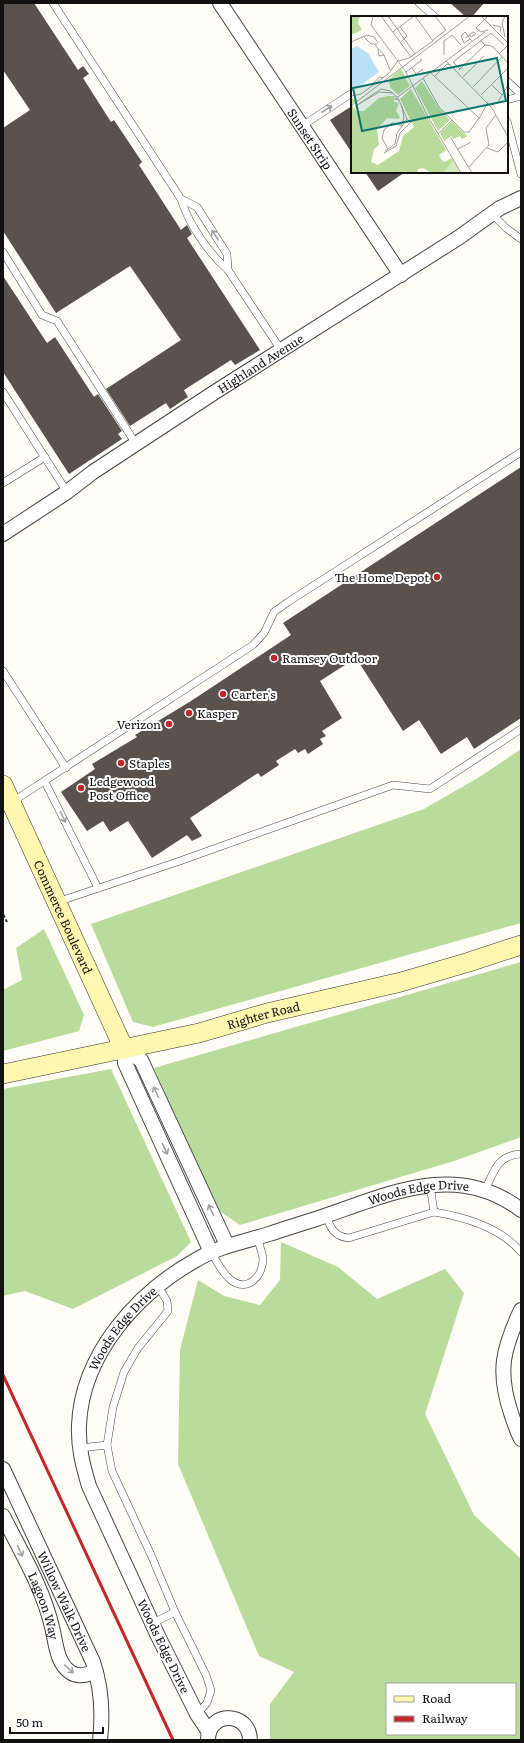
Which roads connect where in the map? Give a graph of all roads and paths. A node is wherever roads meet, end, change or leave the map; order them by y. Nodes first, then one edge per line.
1 (53, 3) edge
2 (220, 3) edge
3 (419, 3) edge
4 (434, 16) edge
5 (508, 82) edge
6 (351, 94) edge
7 (521, 95) edge
8 (508, 100) edge
9 (508, 125) edge
10 (302, 126) junction
11 (521, 174) edge
12 (521, 198) edge
13 (181, 199) junction
14 (492, 214) junction
15 (521, 239) edge
16 (3, 252) edge
17 (228, 270) junction
18 (401, 275) junction
19 (281, 350) junction
20 (3, 392) edge
21 (136, 444) junction
22 (521, 452) edge
23 (45, 457) junction
24 (3, 483) edge
25 (67, 492) junction
26 (3, 534) edge
27 (3, 671) edge
28 (521, 729) edge
29 (66, 768) junction
30 (45, 782) junction
31 (3, 785) edge
32 (11, 802) junction
33 (98, 888) junction
34 (56, 902) junction
35 (3, 914) edge
36 (7, 922) dead end
37 (521, 945) edge
38 (124, 1049) junction
39 (3, 1074) edge
40 (521, 1154) edge
41 (430, 1185) junction
42 (485, 1190) junction
43 (521, 1210) edge
44 (434, 1212) junction
45 (326, 1215) junction
46 (257, 1237) junction
47 (227, 1245) junction
48 (211, 1252) junction
49 (521, 1252) edge
50 (158, 1286) junction
51 (521, 1310) edge
52 (521, 1439) edge
53 (107, 1445) junction
54 (80, 1448) junction
55 (3, 1469) edge
56 (3, 1516) edge
57 (175, 1612) junction
58 (152, 1624) junction
59 (96, 1672) junction
60 (197, 1714) junction
61 (209, 1736) edge
62 (100, 1740) edge
63 (250, 1740) edge

1 - 13 lane
2 - 10 street, Sunset Strip
3 - 4 lane
5 - 7 lane
10 -> 6 lane
7 - 8 lane
9 - 11 lane
10 - 18 street, Sunset Strip
12 - 14 street, Highland Avenue
13 - 17 lane
17 -> 13 lane
14 - 15 lane
14 - 18 street, Highland Avenue
16 - 21 lane
17 - 19 lane
18 - 19 street, Highland Avenue
19 - 21 street, Highland Avenue
20 - 23 lane
21 - 25 street, Highland Avenue
22 - 29 lane
23 - 24 lane
23 - 25 lane
25 - 26 street, Highland Avenue
27 - 29 lane
28 - 33 lane
29 - 30 lane
30 - 32 lane
30 -> 33 lane
31 - 32 street, Commerce Boulevard
32 - 34 street, Commerce Boulevard
33 - 34 lane
34 - 38 street, Commerce Boulevard
35 - 36 path
37 - 38 street, Righter Road
38 - 39 street, Righter Road
47 -> 38 street
38 -> 48 street, Commerce Boulevard
40 - 42 lane
41 - 42 street, Woods Edge Drive
41 - 44 lane
41 - 45 street, Woods Edge Drive
42 - 43 street, Woods Edge Drive
44 - 45 lane
44 - 49 lane
45 - 46 street, Woods Edge Drive
46 - 47 street, Woods Edge Drive
46 - 48 lane
47 - 48 street, Woods Edge Drive
48 - 50 street, Woods Edge Drive
50 - 53 lane
50 - 54 street, Woods Edge Drive
51 - 52 street
53 - 54 lane
53 - 57 lane
54 - 58 street, Woods Edge Drive
55 - 59 street, Willow Walk Drive
56 -> 59 street, Lagoon Way
57 - 58 lane
57 - 60 lane
58 - 60 street, Woods Edge Drive
59 - 62 street, Willow Walk Drive
60 - 61 street, Woods Edge Drive
61 - 63 street, Woods Edge Drive

